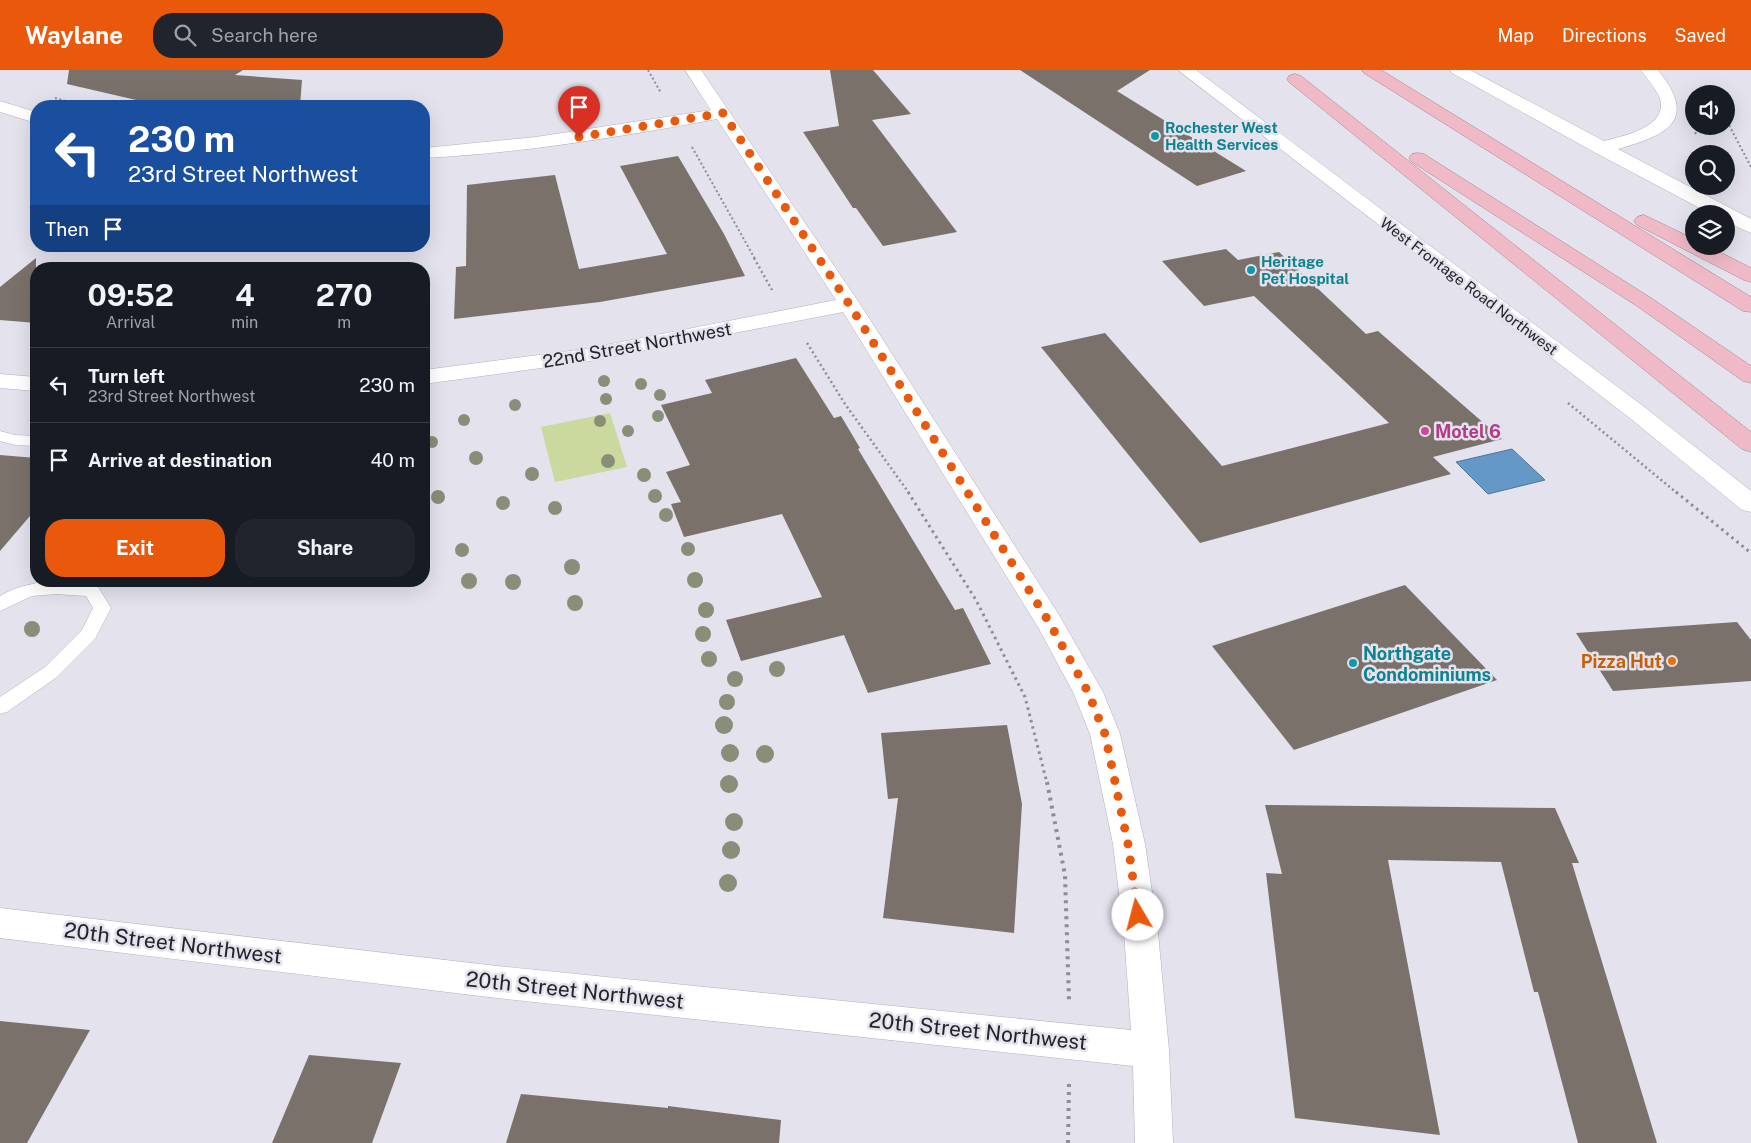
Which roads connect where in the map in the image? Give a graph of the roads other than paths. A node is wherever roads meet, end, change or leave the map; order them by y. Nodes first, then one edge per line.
1 (693, 70) edge
2 (1186, 70) edge
3 (1370, 70) edge
4 (1458, 70) edge
5 (1649, 70) edge
6 (1289, 74) edge
7 (0, 106) edge
8 (723, 113) junction
9 (30, 116) edge
10 (1453, 122) junction
11 (1600, 148) junction
12 (430, 153) edge
13 (1709, 205) edge
14 (1735, 219) edge
15 (1751, 227) edge
16 (1751, 276) edge
17 (849, 304) junction
18 (1751, 306) edge
19 (430, 376) edge
20 (1751, 376) edge
21 (0, 382) edge
22 (30, 384) edge
23 (0, 436) edge
24 (30, 441) edge
25 (1751, 444) edge
26 (1751, 504) edge
27 (0, 605) edge
28 (0, 707) edge
29 (0, 923) edge
30 (1152, 1050) junction
31 (1154, 1143) edge

1 - 8 street
2 - 26 street, West Frontage Road Northwest
3 - 10 highway
4 - 11 street
5 - 11 street
6 - 20 highway
6 - 25 highway
7 - 9 street
8 - 12 street
8 - 17 street
10 - 16 highway
10 - 18 highway
11 - 13 street
14 - 15 street
17 - 19 street, 22nd Street Northwest
17 - 30 street
21 - 22 street
23 - 24 lane
27 - 28 lane
29 - 30 street, 20th Street Northwest
30 - 31 street

